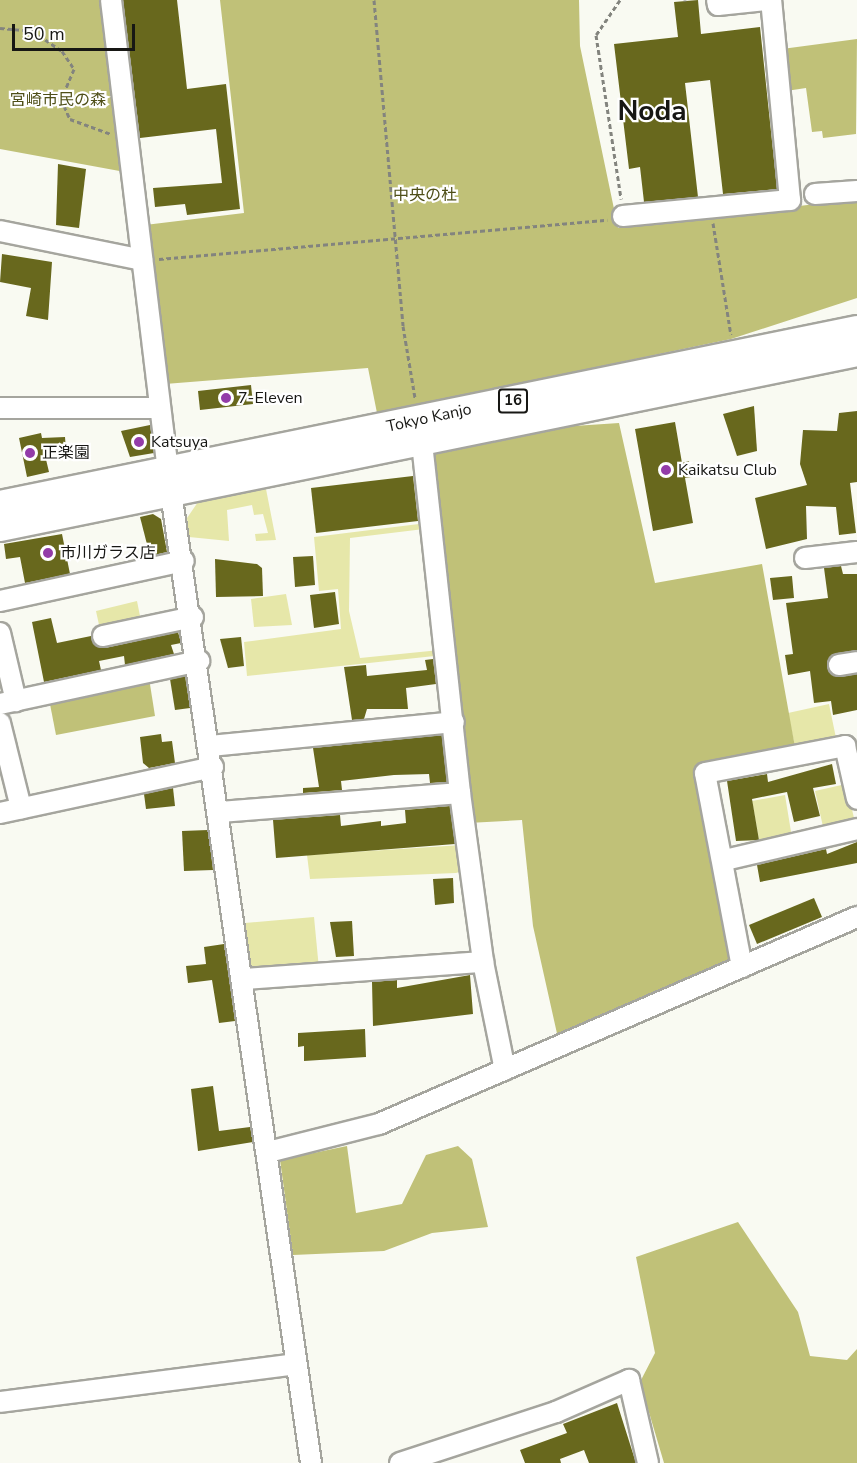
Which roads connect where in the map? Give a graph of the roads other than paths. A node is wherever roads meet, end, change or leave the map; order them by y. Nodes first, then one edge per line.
1 (111, 0) edge
2 (717, 0) edge
3 (766, 0) edge
4 (771, 0) edge
5 (857, 190) edge
6 (815, 194) dead end
7 (623, 216) road end
8 (0, 231) edge
9 (142, 260) junction
10 (857, 316) edge
11 (857, 330) edge
12 (738, 348) junction
13 (857, 352) edge
14 (857, 367) edge
15 (0, 408) edge
16 (160, 408) junction
17 (577, 410) junction
18 (422, 443) junction
19 (171, 481) junction
20 (0, 505) edge
21 (0, 527) edge
22 (857, 552) edge
23 (805, 558) dead end
24 (184, 561) junction
25 (0, 601) edge
26 (193, 618) junction
27 (0, 633) edge
28 (103, 636) dead end
29 (199, 661) junction
30 (8, 702) edge
31 (454, 722) junction
32 (0, 723) edge
33 (210, 746) junction
34 (213, 767) junction
35 (460, 793) junction
36 (857, 799) edge
37 (21, 808) junction
38 (220, 812) junction
39 (0, 813) edge
40 (857, 829) edge
41 (725, 860) junction
42 (857, 917) edge
43 (483, 962) junction
44 (742, 967) junction
45 (244, 979) junction
46 (505, 1070) junction
47 (268, 1152) junction
48 (296, 1364) junction
49 (0, 1402) edge
50 (311, 1463) edge
51 (400, 1463) edge
52 (648, 1463) edge

1 - 9 street
2 - 3 street
4 - 7 street
5 - 6 street
8 - 9 street
9 - 16 street
10 - 12 highway, 16
11 - 12 highway, Tokyo Kanjo / 16
12 - 19 highway, Tokyo Kanjo / 16
13 - 17 highway, Tokyo Kanjo / 16
14 - 17 highway, 16
15 - 16 street
16 - 19 street
17 - 18 highway, Tokyo Kanjo / 16
18 - 19 highway, Tokyo Kanjo / 16
18 - 31 street
19 - 20 highway, Tokyo Kanjo / 16
19 - 21 highway, Tokyo Kanjo / 16
19 - 24 street
22 - 23 street
24 - 25 street
24 - 26 street
26 - 28 street
26 - 29 street
27 - 30 street
29 - 30 street
29 - 33 street
31 - 33 street
31 - 35 street
32 - 37 street
33 - 34 street
34 - 37 street
34 - 38 street
35 - 38 street
35 - 43 street
36 - 41 street
37 - 39 street
38 - 45 street
40 - 41 street
41 - 44 street
42 - 44 street
43 - 45 street
43 - 46 street
44 - 46 street
45 - 47 street
46 - 47 street
47 - 48 street
48 - 49 street
48 - 50 street
51 - 52 street

